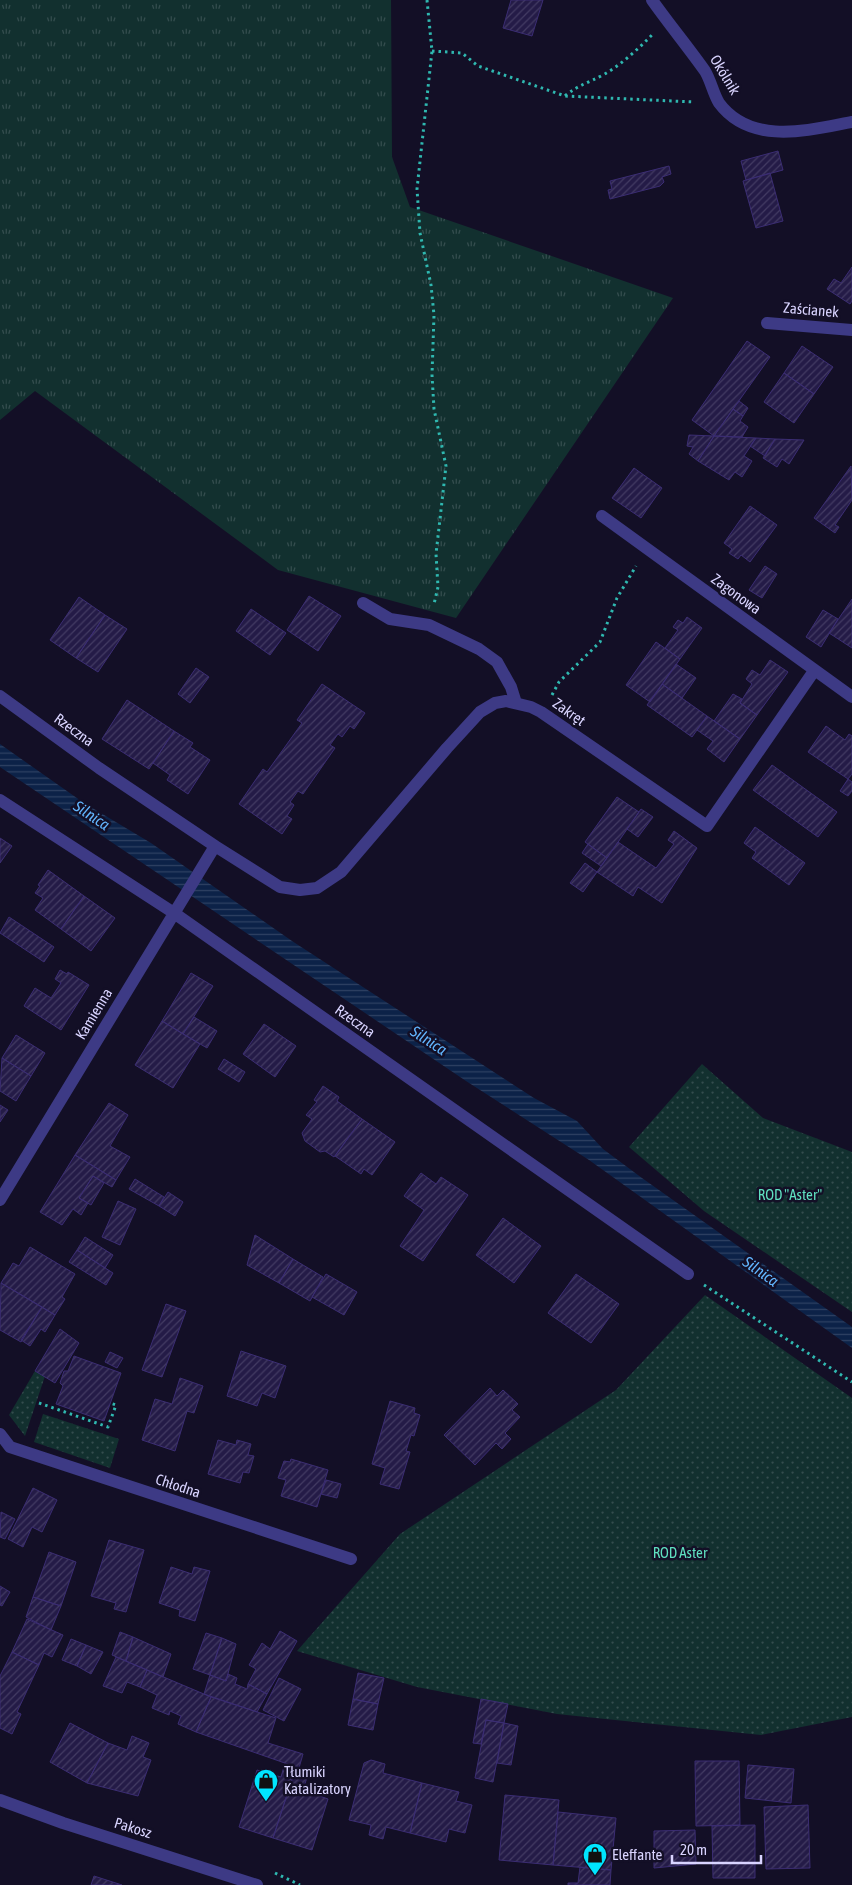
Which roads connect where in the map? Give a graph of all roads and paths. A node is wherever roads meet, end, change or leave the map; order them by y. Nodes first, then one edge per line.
1 (427, 0) edge
2 (652, 0) edge
3 (668, 20) junction
4 (432, 51) junction
5 (565, 96) junction
6 (720, 103) junction
7 (852, 122) edge
8 (767, 323) dead end
9 (852, 330) edge
10 (602, 516) dead end
11 (646, 548) junction
12 (363, 602) dead end
13 (429, 625) junction
14 (814, 672) junction
15 (0, 696) edge
16 (852, 697) edge
17 (516, 702) junction
18 (536, 709) junction
19 (0, 800) edge
20 (215, 846) junction
21 (280, 887) joint
22 (174, 914) junction
23 (0, 1200) edge
24 (688, 1274) joint
25 (852, 1382) edge
26 (39, 1403) dead end
27 (110, 1403) dead end
28 (0, 1434) edge
29 (351, 1559) dead end
30 (0, 1800) edge
31 (258, 1885) edge

1 - 4 path
2 - 3 street, Okólnik
3 - 5 path
3 - 6 street, Okólnik
4 - 5 path
4 - 13 path
5 - 6 path
6 - 7 street, Okólnik
8 - 9 street, Zaścianek
10 - 11 street, Zagonowa
11 - 14 street, Zagonowa
11 - 18 path
12 - 13 street
13 - 17 street
14 - 16 street, Zagonowa
14 - 18 street, Zakręt
15 - 20 street, Rzeczna
17 - 18 street, Zakręt
17 - 21 street, Zakręt
19 - 22 street, Rzeczna
20 - 21 street, Rzeczna
20 - 22 street, Kamienna
22 - 23 street, Kamienna
22 - 24 street, Rzeczna
24 - 25 path
26 - 27 path
28 - 29 street, Chłodna
30 - 31 street, Pakosz

